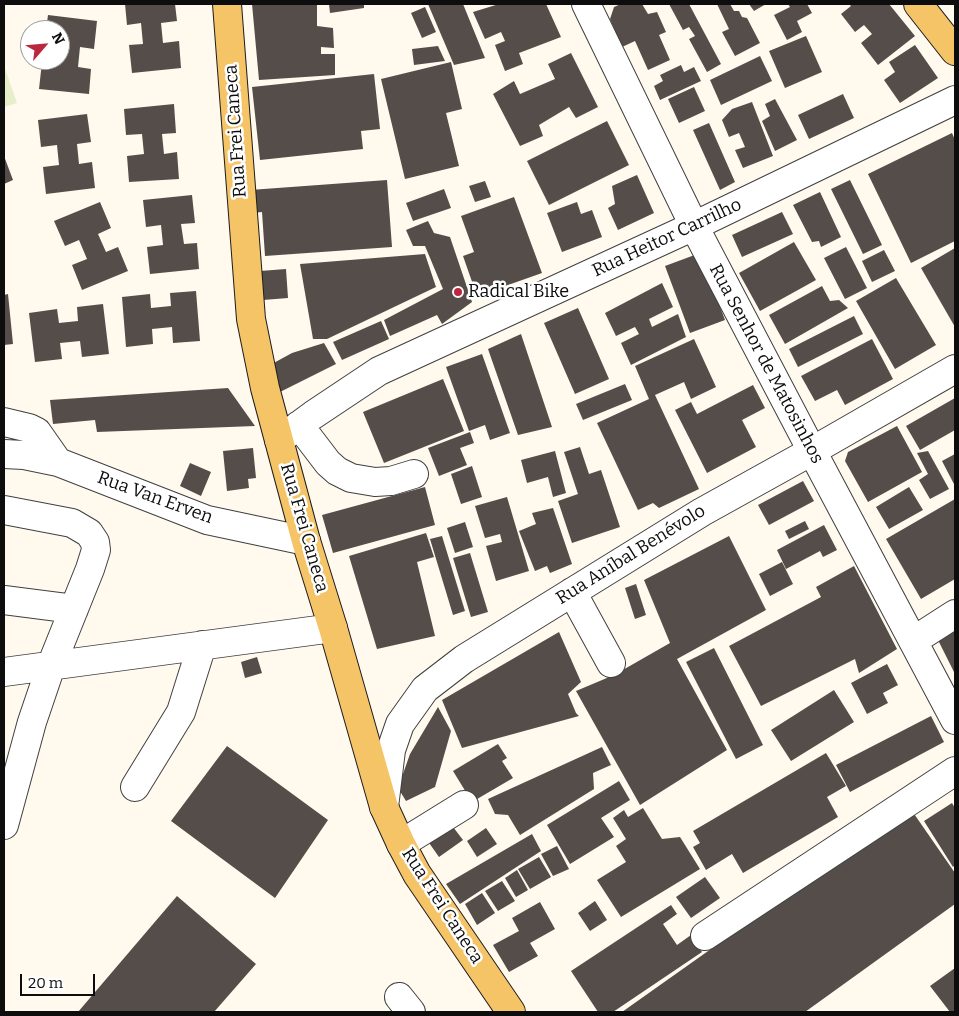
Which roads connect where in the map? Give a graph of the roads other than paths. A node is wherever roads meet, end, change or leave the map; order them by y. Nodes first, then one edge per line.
1 (227, 4) edge
2 (586, 4) edge
3 (918, 4) edge
4 (955, 51) edge
5 (955, 100) edge
6 (694, 226) junction
7 (955, 369) edge
8 (4, 422) edge
9 (289, 433) junction
10 (812, 451) junction
11 (4, 454) edge
12 (58, 462) junction
13 (414, 474) dead end
14 (4, 510) edge
15 (306, 541) junction
16 (572, 592) junction
17 (4, 600) edge
18 (74, 609) junction
19 (955, 614) edge
20 (333, 628) junction
21 (913, 641) junction
22 (202, 645) junction
23 (612, 663) dead end
24 (51, 666) junction
25 (4, 672) edge
26 (955, 720) edge
27 (955, 771) edge
28 (135, 787) dead end
29 (464, 805) dead end
30 (384, 806) junction
31 (4, 825) edge
32 (401, 844) junction
33 (705, 936) dead end
34 (505, 1010) edge

1 - 9 main road, Rua Frei Caneca
2 - 6 street, Rua Senhor de Matosinhos
3 - 4 main road
5 - 6 street, Rua Heitor Carrilho
6 - 9 street, Rua Heitor Carrilho
6 - 10 street, Rua Senhor de Matosinhos
7 - 10 street, Rua Aníbal Benévolo
8 - 12 street
9 - 13 street
9 - 15 main road, Rua Frei Caneca
10 - 16 street, Rua Aníbal Benévolo
10 - 21 street, Rua Senhor de Matosinhos
11 - 12 street, Rua Van Erven
12 - 15 street, Rua Van Erven
14 - 18 street
15 - 20 main road, Rua Frei Caneca
16 - 23 street
16 - 30 street, Rua Aníbal Benévolo
17 - 18 street
18 - 24 street
19 - 21 street
20 - 22 street
20 - 30 main road, Rua Frei Caneca
21 - 26 street, Rua Senhor de Matosinhos
22 - 24 street
22 - 28 street
24 - 25 street
24 - 31 street
27 - 33 street
29 - 32 street
30 - 32 main road, Rua Frei Caneca
32 - 34 main road, Rua Frei Caneca

